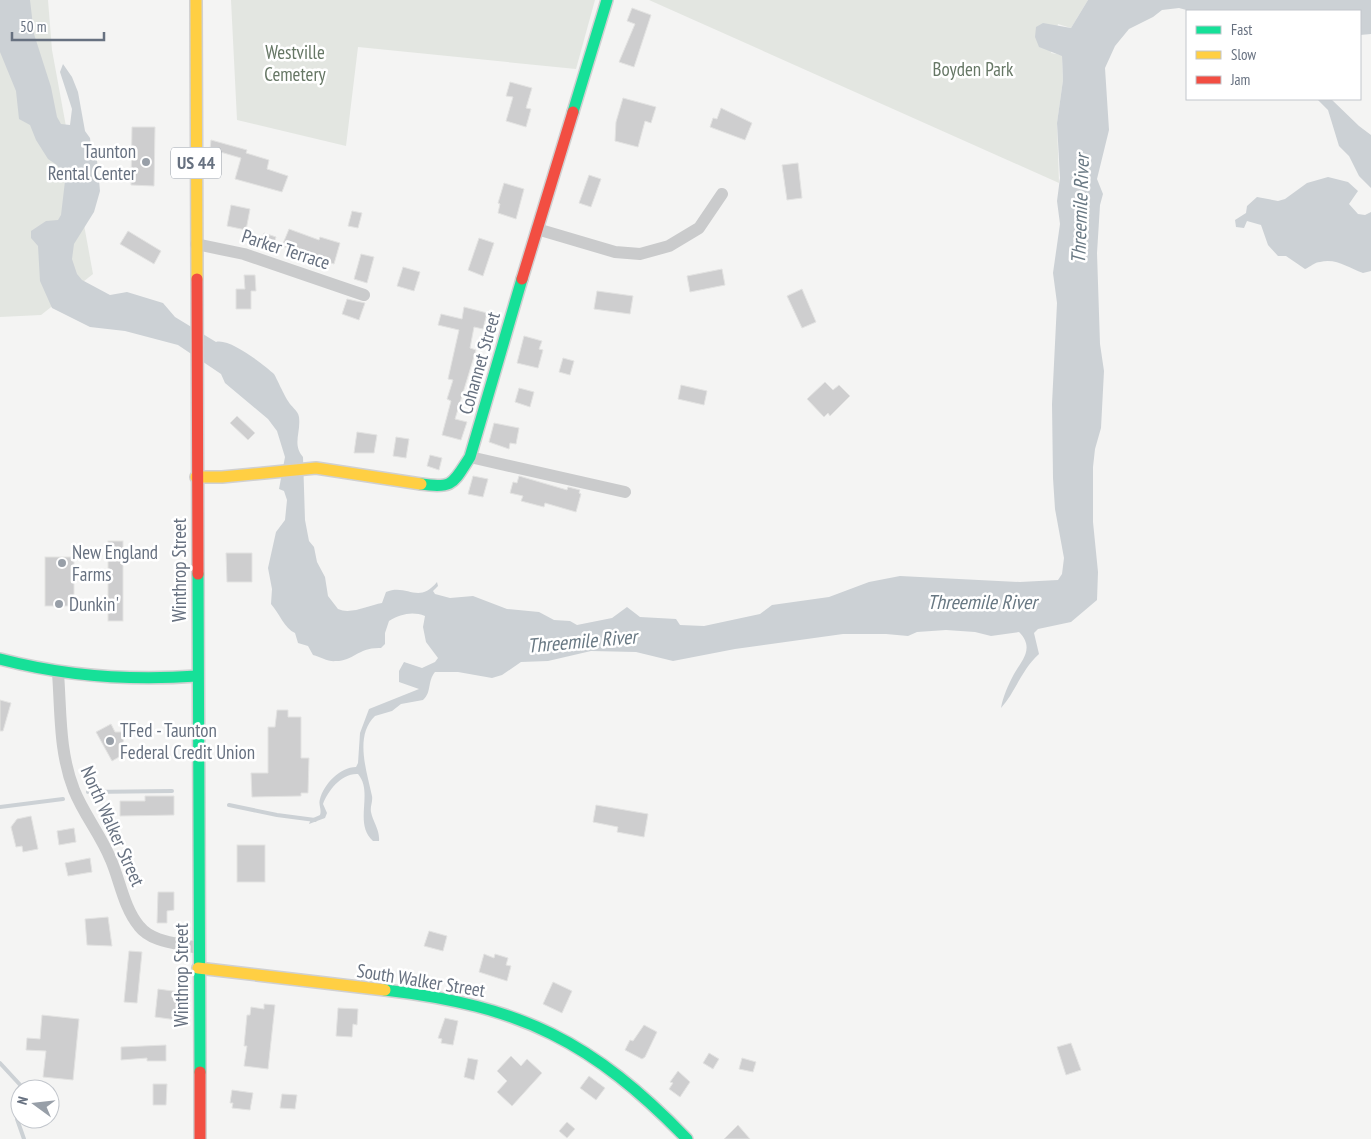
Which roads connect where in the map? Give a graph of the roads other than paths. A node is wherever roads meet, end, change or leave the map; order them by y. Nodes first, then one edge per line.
1 (196, 0) edge
2 (607, 0) edge
3 (722, 194) dead end
4 (537, 229) junction
5 (196, 244) junction
6 (364, 295) dead end
7 (470, 457) junction
8 (196, 477) junction
9 (625, 492) dead end
10 (0, 659) edge
11 (58, 673) junction
12 (197, 676) junction
13 (198, 948) junction
14 (198, 968) junction
15 (200, 1139) edge
16 (687, 1139) edge

1 - 5 main road, Winthrop Street / US 44
2 - 4 main road, Cohannet Street
3 - 4 street
4 - 7 main road, Cohannet Street
5 - 6 street, Parker Terrace
5 - 8 main road, Winthrop Street / US 44
7 - 8 main road, Cohannet Street
7 - 9 street
8 - 12 main road, Winthrop Street / US 44
10 - 11 main road
11 - 12 main road
11 - 13 street, North Walker Street
12 - 13 main road, Winthrop Street / US 44
13 - 14 main road, Winthrop Street / US 44
14 - 15 main road, Winthrop Street / US 44
14 - 16 main road, South Walker Street

